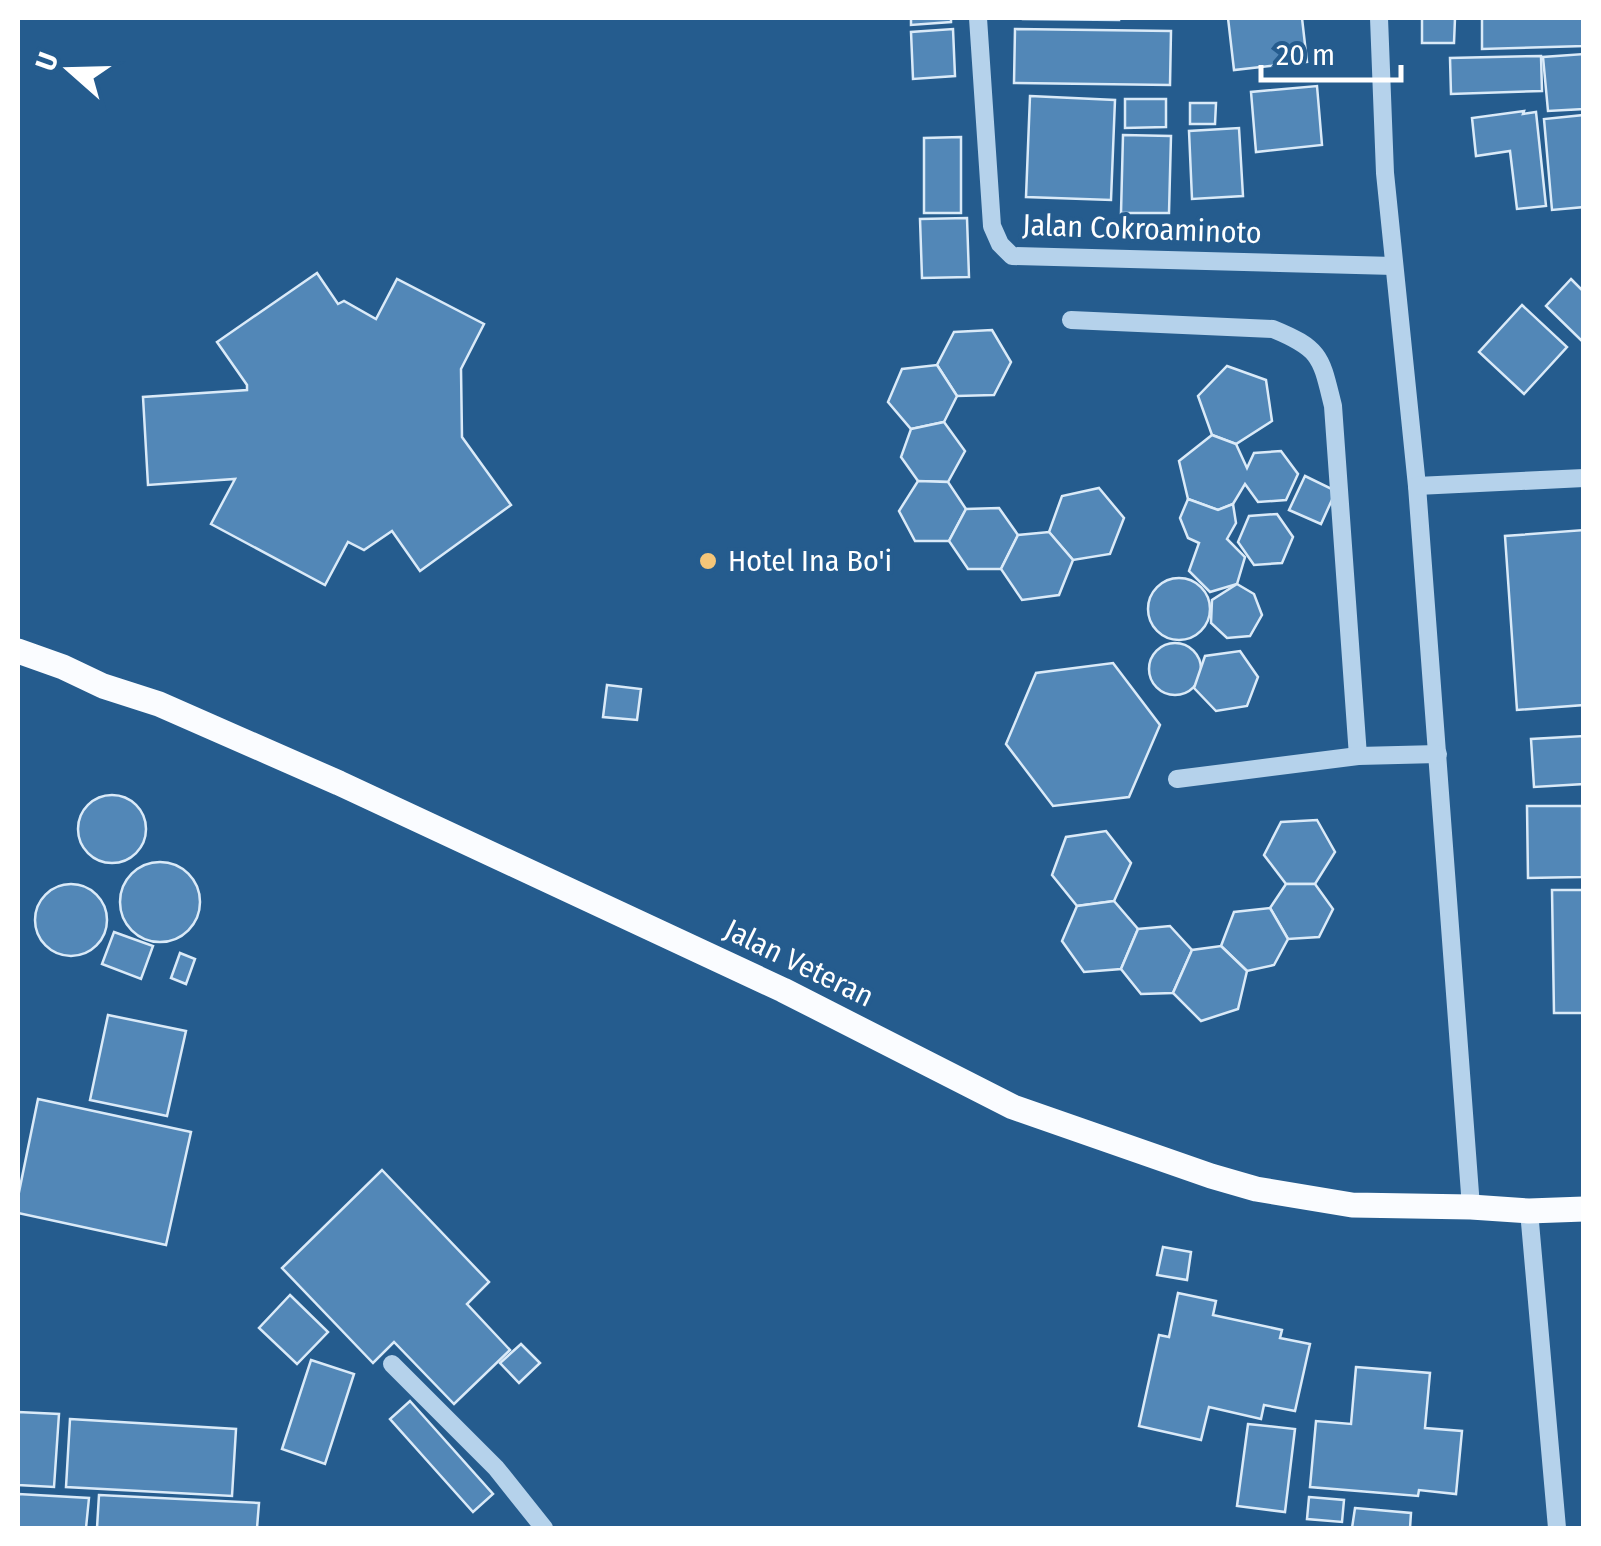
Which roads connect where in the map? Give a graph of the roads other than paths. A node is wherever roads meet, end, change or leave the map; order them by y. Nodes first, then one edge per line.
1 (978, 18) edge
2 (1379, 18) edge
3 (1394, 266) junction
4 (1072, 320) dead end
5 (1584, 478) edge
6 (1416, 486) junction
7 (18, 650) edge
8 (1438, 754) junction
9 (1358, 756) junction
10 (1177, 779) dead end
11 (1471, 1206) junction
12 (1584, 1209) edge
13 (1529, 1211) junction
14 (392, 1364) dead end
15 (544, 1528) edge
16 (1557, 1528) edge

1 - 3 street, Jalan Cokroaminoto
2 - 3 street
3 - 6 street
4 - 9 street
5 - 6 street
6 - 8 street
7 - 11 main road, Jalan Veteran
8 - 9 street
8 - 11 street
9 - 10 street
11 - 13 main road, Jalan Veteran
12 - 13 main road, Jalan Veteran
13 - 16 street
14 - 15 street

